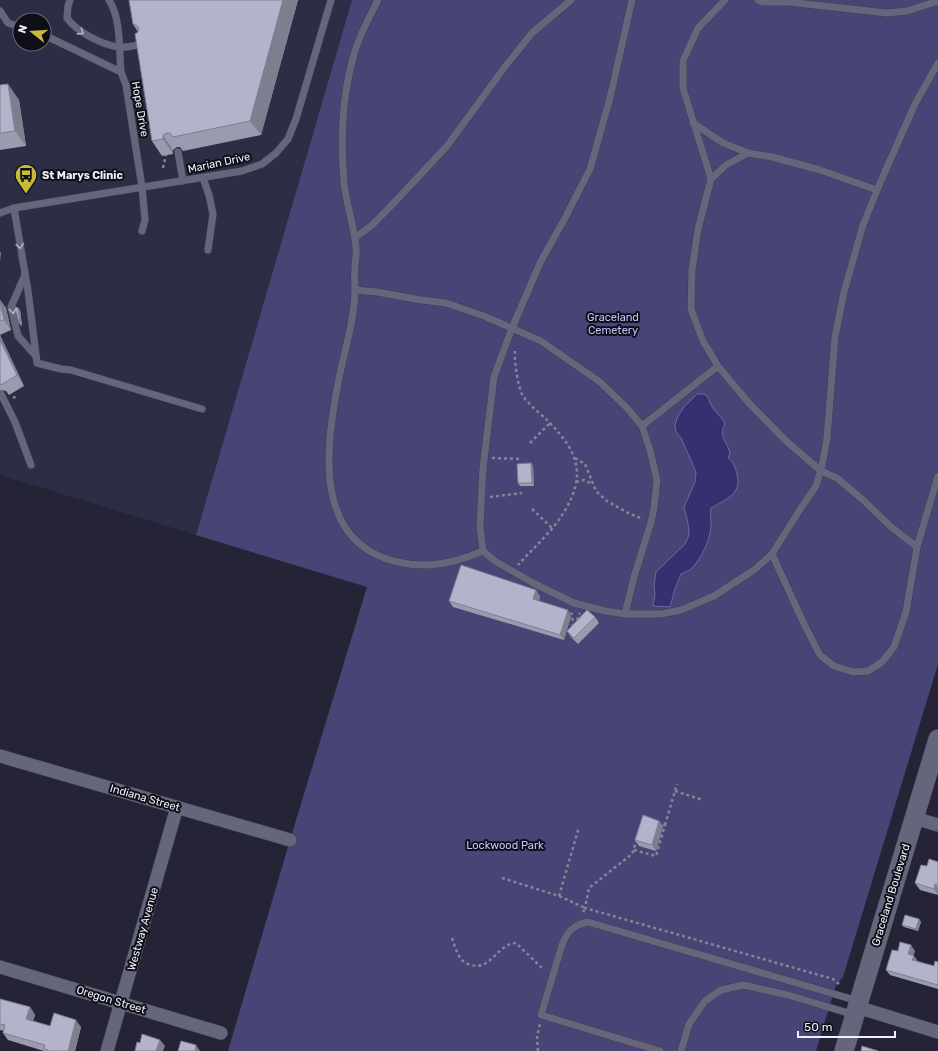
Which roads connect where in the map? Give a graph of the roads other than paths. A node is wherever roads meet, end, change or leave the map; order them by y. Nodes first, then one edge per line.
1 (70, 0) edge
2 (109, 0) edge
3 (331, 0) edge
4 (378, 0) edge
5 (571, 0) edge
6 (632, 0) edge
7 (725, 0) edge
8 (758, 0) edge
9 (938, 0) edge
10 (0, 11) edge
11 (12, 24) edge
12 (52, 39) edge
13 (144, 44) edge
14 (119, 47) junction
15 (938, 63) edge
16 (121, 72) junction
17 (693, 123) junction
18 (178, 152) edge
19 (748, 153) junction
20 (203, 178) junction
21 (711, 179) junction
22 (183, 181) junction
23 (142, 188) junction
24 (877, 190) junction
25 (14, 208) junction
26 (0, 213) edge
27 (142, 230) dead end
28 (355, 238) junction
29 (208, 250) dead end
30 (25, 275) junction
31 (355, 290) junction
32 (512, 328) junction
33 (36, 356) junction
34 (718, 366) junction
35 (1, 394) edge
36 (202, 409) dead end
37 (642, 426) junction
38 (31, 465) dead end
39 (821, 471) junction
40 (938, 476) edge
41 (917, 547) junction
42 (483, 551) junction
43 (772, 554) junction
44 (625, 614) junction
45 (938, 739) edge
46 (0, 756) edge
47 (177, 807) junction
48 (914, 818) junction
49 (938, 825) edge
50 (290, 840) dead end
51 (0, 967) edge
52 (122, 1003) junction
53 (857, 1008) junction
54 (938, 1032) edge
55 (221, 1034) dead end
56 (107, 1051) edge
57 (660, 1051) edge
58 (681, 1051) edge
59 (844, 1051) edge

1 -> 14 lane
2 - 14 lane
3 - 20 lane, Marian Drive
4 - 28 lane
5 - 28 lane
6 - 32 lane
7 - 17 lane
8 - 9 lane
10 - 11 lane
12 - 16 lane, Hope Drive
13 - 14 lane
14 - 16 lane
15 - 24 lane
16 - 23 lane, Hope Drive
17 - 19 lane
17 - 21 lane
18 - 22 lane
19 - 21 lane
19 - 24 lane
20 - 22 lane, Marian Drive
20 - 29 lane
21 - 34 lane
22 - 23 lane, Marian Drive
23 - 25 lane, Marian Drive
23 - 27 lane, Hope Drive
24 - 39 lane
25 - 26 lane, Marian Drive
25 -> 30 lane
28 - 31 lane
30 - 33 lane
30 -> 33 lane
31 - 32 lane
31 - 42 lane
32 - 37 lane
32 - 42 lane
33 - 36 lane
34 - 37 lane
34 - 39 lane
35 - 38 lane
37 - 44 lane
39 - 41 lane
39 - 43 lane
40 - 41 lane
41 - 43 lane
42 - 44 lane
43 - 44 lane
45 - 48 street, Graceland Boulevard
46 - 47 street, Indiana Street
47 - 50 street, Indiana Street
47 - 52 street, Westway Avenue
48 - 49 street
48 - 53 street, Graceland Boulevard
51 - 52 street, Oregon Street
52 - 55 street, Oregon Street
52 - 56 street, Westway Avenue
53 - 54 street
53 - 57 lane
53 - 58 lane
53 - 59 street, Graceland Boulevard

